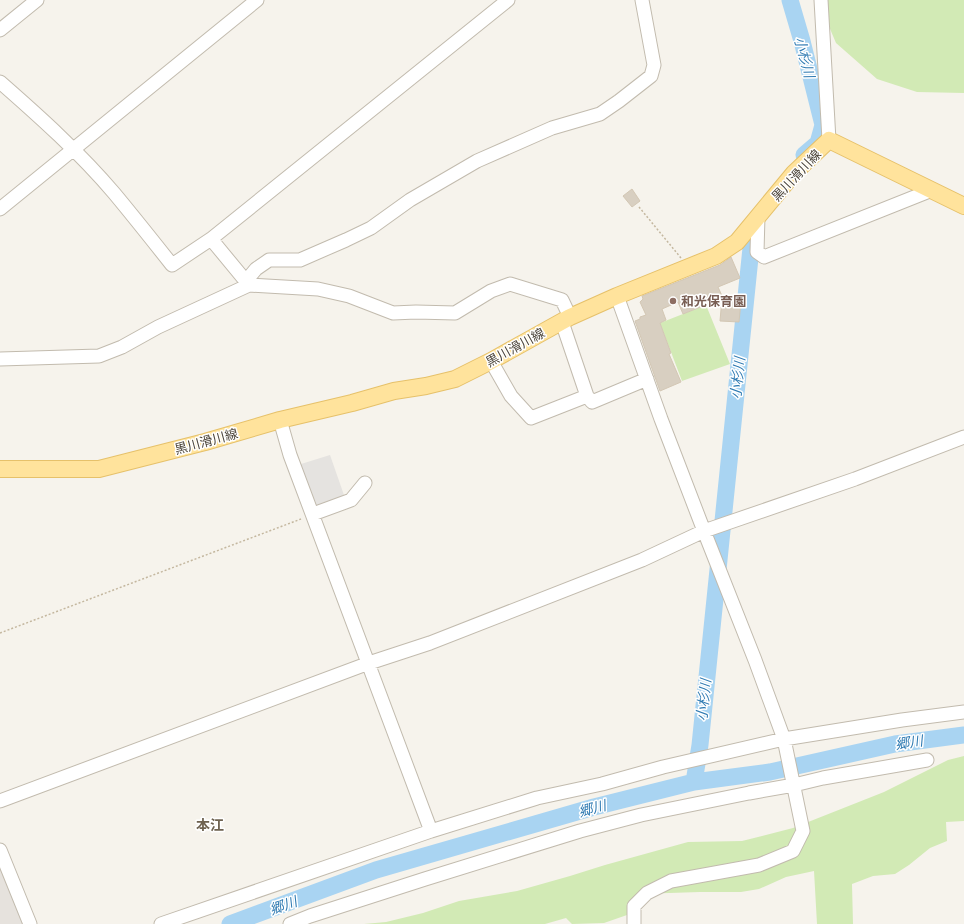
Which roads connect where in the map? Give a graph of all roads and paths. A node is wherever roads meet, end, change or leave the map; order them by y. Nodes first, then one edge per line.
1 (37, 0) edge
2 (257, 0) edge
3 (508, 0) edge
4 (642, 0) edge
5 (821, 0) edge
6 (0, 30) edge
7 (0, 82) edge
8 (829, 140) junction
9 (74, 150) junction
10 (932, 190) junction
11 (964, 206) edge
12 (639, 207) dead end
13 (0, 209) edge
14 (758, 216) junction
15 (210, 239) junction
16 (688, 267) junction
17 (248, 283) junction
18 (617, 296) junction
19 (566, 319) junction
20 (0, 359) edge
21 (491, 361) junction
22 (647, 379) junction
23 (587, 396) junction
24 (280, 420) junction
25 (964, 437) edge
26 (0, 468) edge
27 (365, 483) dead end
28 (313, 514) junction
29 (704, 531) junction
30 (0, 633) edge
31 (369, 663) junction
32 (964, 712) edge
33 (784, 739) junction
34 (927, 760) dead end
35 (794, 785) junction
36 (0, 802) edge
37 (431, 831) junction
38 (0, 850) edge
39 (30, 924) edge
40 (161, 924) edge
41 (290, 924) edge
42 (634, 924) edge

1 - 6 street
2 - 9 street
3 - 15 street
4 - 17 street
5 - 8 street
7 - 9 street
8 - 10 main road, 黒川滑川線
8 - 14 main road, 黒川滑川線
9 - 13 street
9 - 15 street
10 - 11 main road, 黒川滑川線
10 - 14 street
12 - 16 path
14 - 16 main road, 黒川滑川線
15 - 17 street
16 - 18 main road, 黒川滑川線
17 - 19 street
17 - 20 street
18 - 19 main road, 黒川滑川線
18 - 22 street
19 - 21 main road, 黒川滑川線
19 - 23 street
21 - 23 street
21 - 24 main road, 黒川滑川線
22 - 23 street
22 - 29 street
24 - 26 main road, 黒川滑川線
24 - 28 street
25 - 29 street
27 - 28 street
28 - 30 path
28 - 31 street
29 - 31 street
29 - 33 street
31 - 36 street
31 - 37 street
32 - 33 street
33 - 35 street
33 - 37 street
34 - 35 street
35 - 41 street
35 - 42 street
37 - 40 street
38 - 39 street

